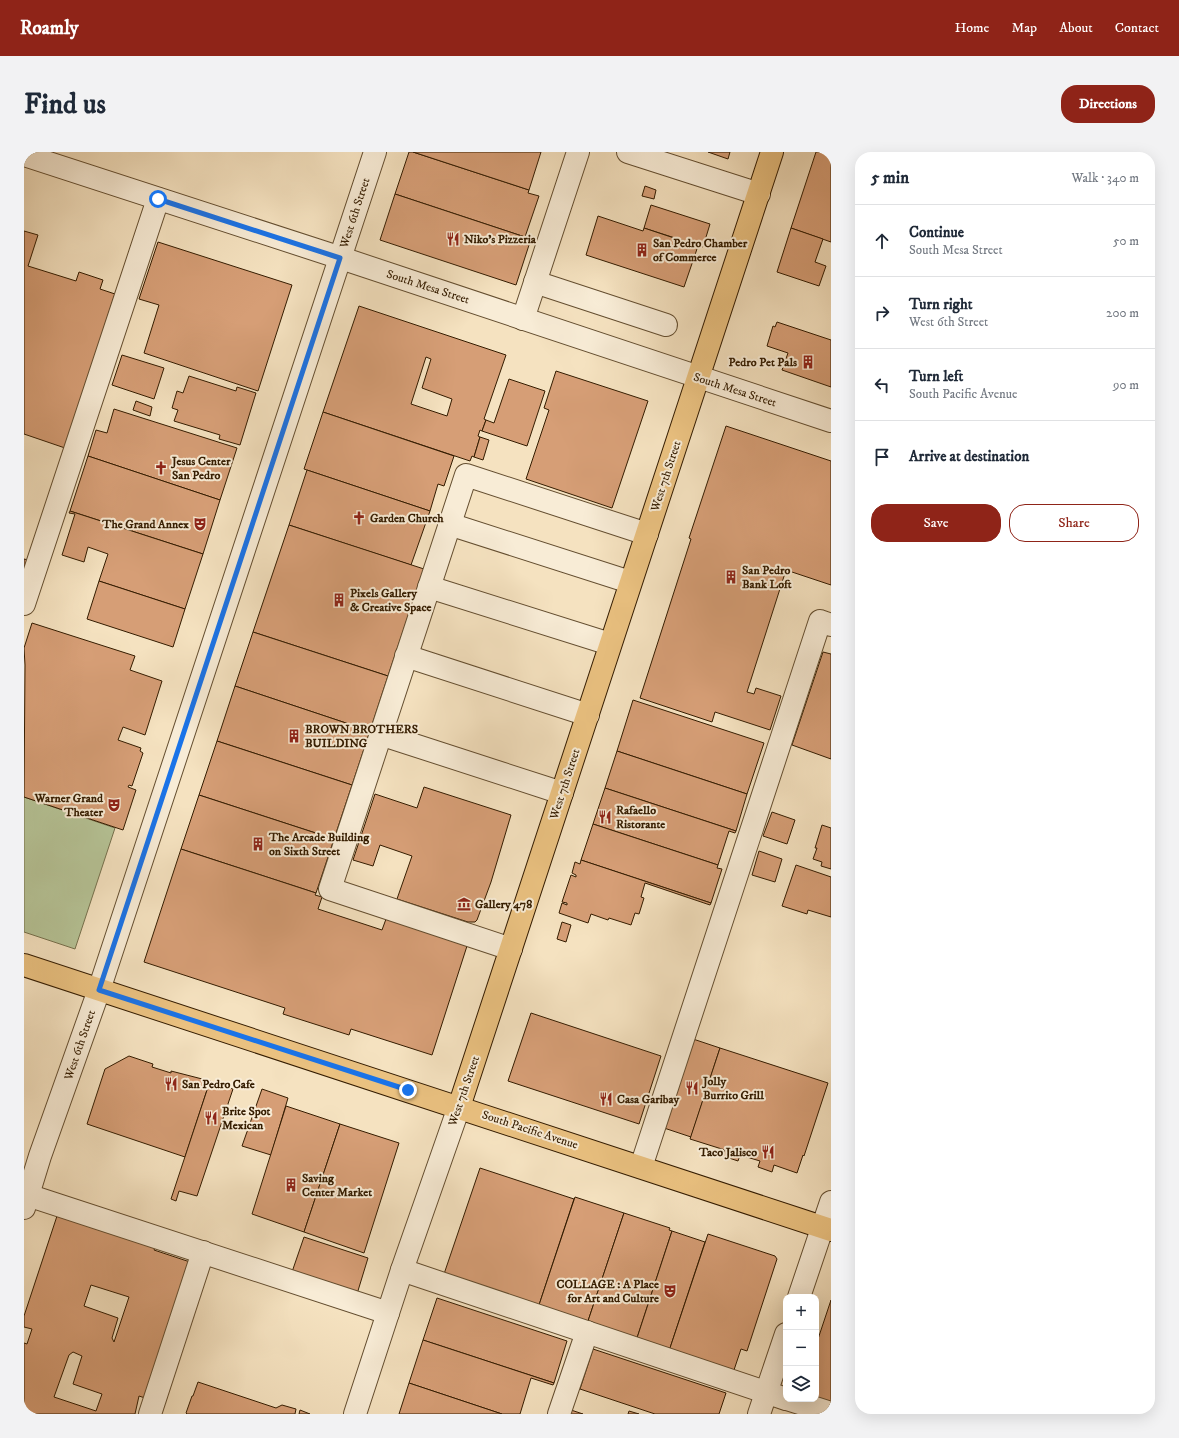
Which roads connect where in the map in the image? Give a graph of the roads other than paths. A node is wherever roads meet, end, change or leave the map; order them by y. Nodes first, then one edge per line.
1 (375, 152) edge
2 (578, 152) edge
3 (628, 152) edge
4 (772, 152) edge
5 (24, 155) edge
6 (759, 194) junction
7 (158, 199) junction
8 (340, 258) junction
9 (535, 282) junction
10 (523, 319) junction
11 (666, 324) dead end
12 (698, 378) junction
13 (831, 421) edge
14 (450, 524) junction
15 (647, 534) junction
16 (630, 582) junction
17 (429, 587) junction
18 (24, 604) edge
19 (831, 625) edge
20 (610, 644) junction
21 (406, 656) junction
22 (588, 714) junction
23 (380, 734) junction
24 (562, 793) junction
25 (511, 949) junction
26 (24, 964) edge
27 (99, 990) junction
28 (459, 1107) junction
29 (641, 1167) junction
30 (25, 1199) edge
31 (831, 1202) edge
32 (827, 1228) edge
33 (203, 1252) junction
34 (402, 1270) junction
35 (800, 1294) edge
36 (388, 1313) junction
37 (587, 1332) junction
38 (783, 1366) edge
39 (780, 1397) edge
40 (831, 1413) edge
41 (150, 1414) edge
42 (355, 1414) edge
43 (559, 1414) edge
44 (759, 1414) edge

1 - 8 street, West 6th Street
2 - 9 street
3 - 6 street
4 - 6 main road, West 7th Street
5 - 7 street, South Mesa Street
6 - 12 main road, West 7th Street
7 - 8 street, South Mesa Street
7 - 18 street
8 - 10 street, South Mesa Street
8 - 27 street, West 6th Street
9 - 10 street
9 - 11 street
10 - 12 street, South Mesa Street
12 - 13 street, South Mesa Street
12 - 15 main road, West 7th Street
14 - 15 street
14 - 16 street
14 - 17 street
15 - 16 main road, West 7th Street
16 - 20 main road, West 7th Street
17 - 20 street
17 - 21 street
19 - 29 street
20 - 22 main road, West 7th Street
21 - 22 street
21 - 23 street
22 - 24 main road, West 7th Street
23 - 24 street
23 - 25 street
24 - 25 main road, West 7th Street
25 - 28 main road, West 7th Street
26 - 27 main road, South Pacific Avenue
27 - 28 main road, South Pacific Avenue
27 - 30 street, West 6th Street
28 - 29 main road, South Pacific Avenue
28 - 34 street, West 7th Street
29 - 32 main road, South Pacific Avenue
30 - 33 street
31 - 32 street
32 - 35 street
33 - 36 street
33 - 41 street
34 - 36 street, West 7th Street
34 - 37 street
36 - 42 street, West 7th Street
37 - 39 street
37 - 43 street
38 - 39 street
39 - 40 street
39 - 44 street

